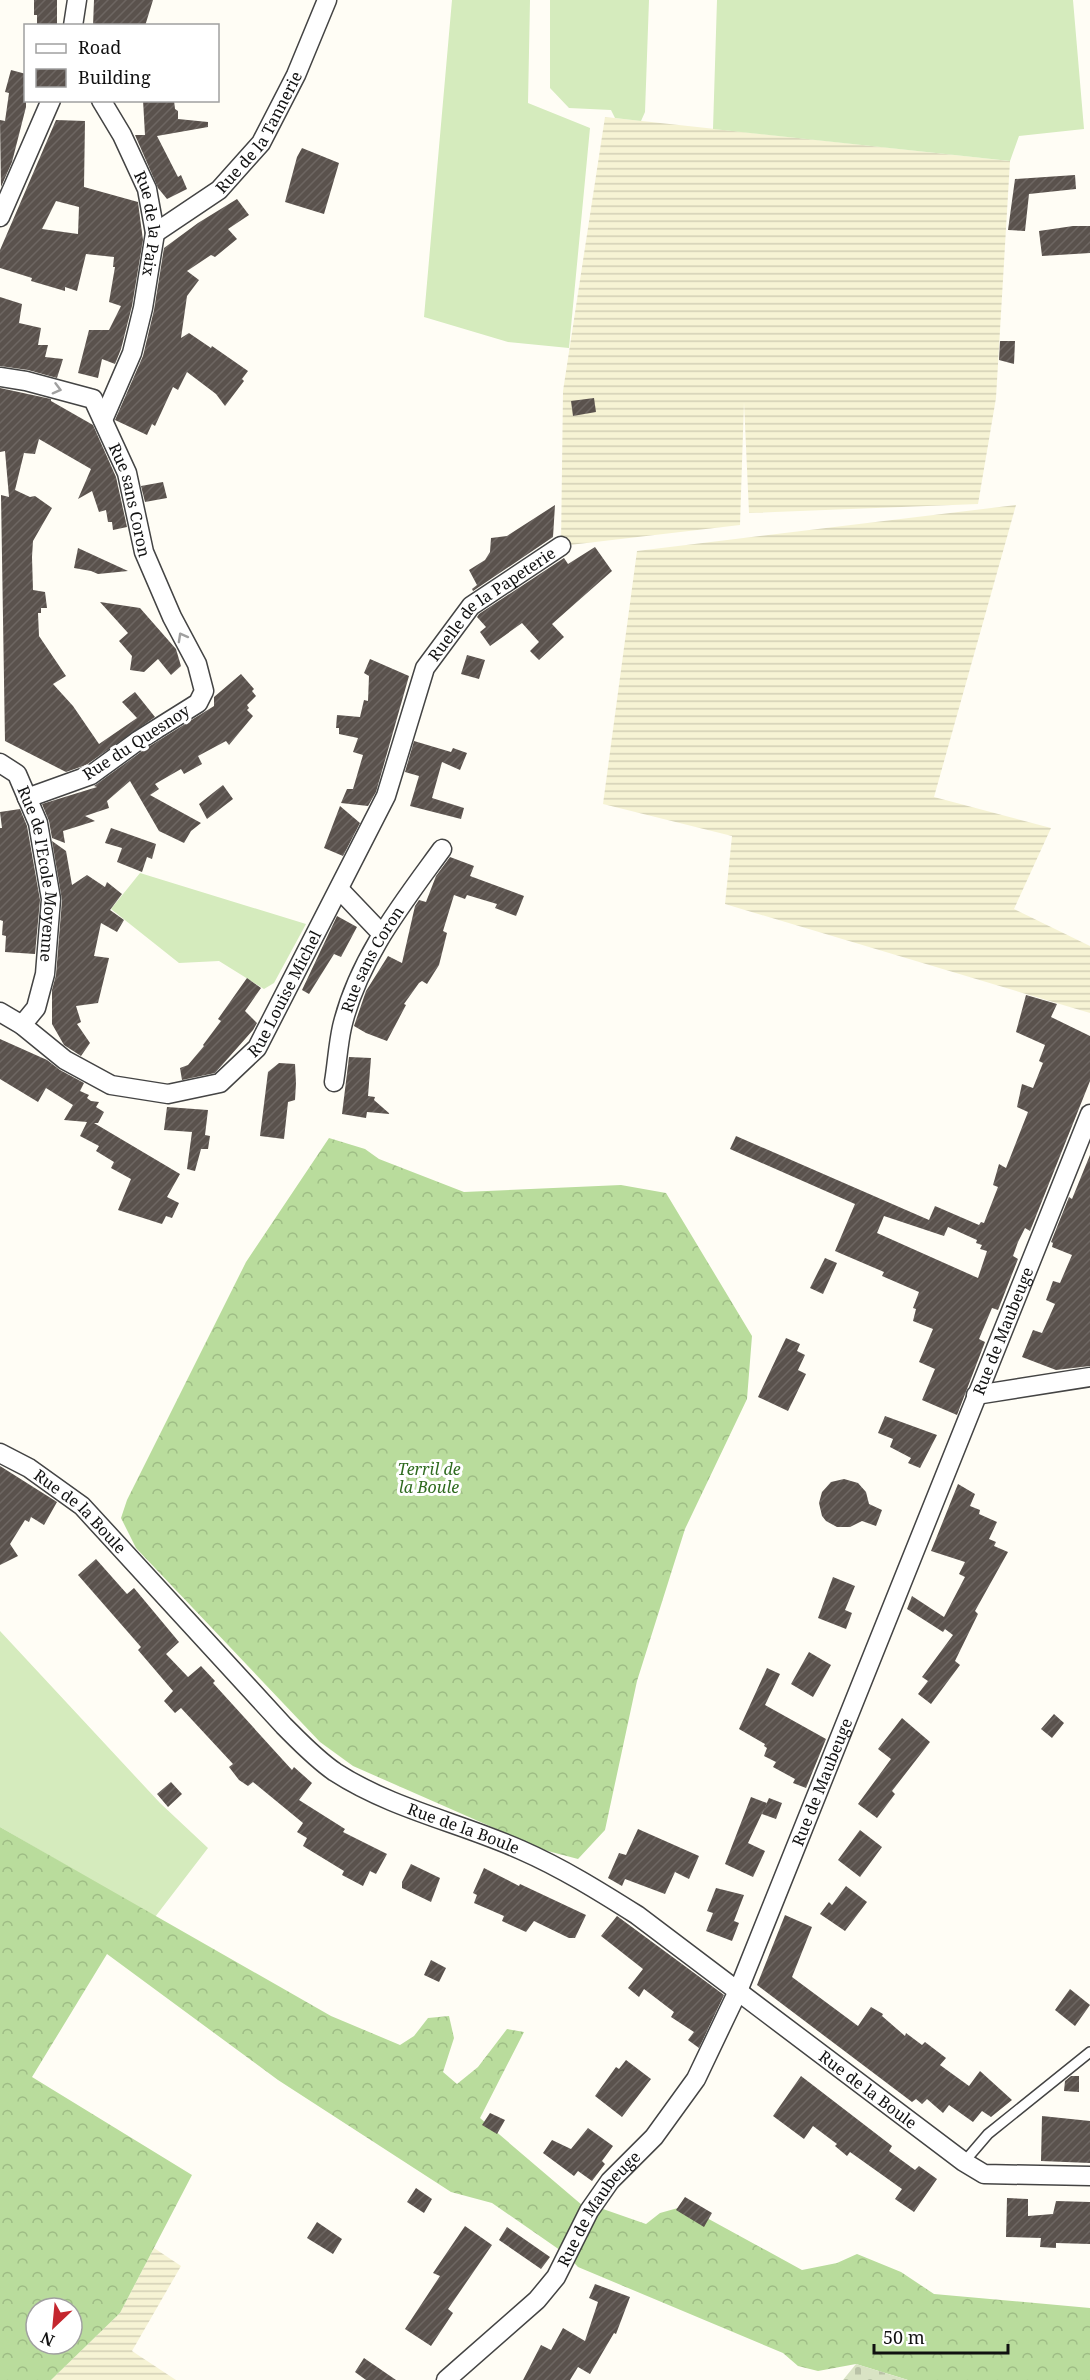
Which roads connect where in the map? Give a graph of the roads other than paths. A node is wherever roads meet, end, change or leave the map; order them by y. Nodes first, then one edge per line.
1 (77, 0) edge
2 (327, 0) edge
3 (73, 24) edge
4 (50, 102) edge
5 (101, 102) edge
6 (0, 217) edge
7 (155, 234) junction
8 (0, 377) edge
9 (103, 420) junction
10 (561, 546) dead end
11 (425, 668) joint
12 (204, 691) joint
13 (0, 763) edge
14 (27, 798) junction
15 (442, 849) dead end
16 (339, 889) junction
17 (381, 933) junction
18 (0, 1012) edge
19 (22, 1025) junction
20 (334, 1082) dead end
21 (1090, 1114) edge
22 (1090, 1377) edge
23 (976, 1395) junction
24 (0, 1453) edge
25 (738, 1991) junction
26 (1090, 2052) edge
27 (964, 2162) junction
28 (1090, 2176) edge
29 (446, 2380) edge

1 - 3 street
2 - 7 street, Rue de la Tannerie
4 - 6 street
5 - 7 street, Rue de la Paix
7 - 9 street, Rue de la Paix
8 -> 9 street, Rue sans Coron
12 -> 9 street, Rue sans Coron
10 - 11 street, Ruelle de la Papeterie
11 - 16 street, Rue Louise Michel
12 - 14 street, Rue du Quesnoy
13 - 14 street, Rue de l'Ecole Moyenne
14 - 19 street, Rue de l'Ecole Moyenne
15 - 17 street, Rue sans Coron
16 - 17 street
16 - 19 street, Rue Louise Michel
17 - 20 street, Rue sans Coron
18 - 19 street, Rue Louise Michel
21 - 23 street, Rue de Maubeuge
22 - 23 street
23 - 25 street, Rue de Maubeuge
24 - 25 street, Rue de la Boule
25 - 27 street, Rue de la Boule
25 - 29 street, Rue de Maubeuge
26 - 27 lane
27 - 28 street, Rue de la Boule

